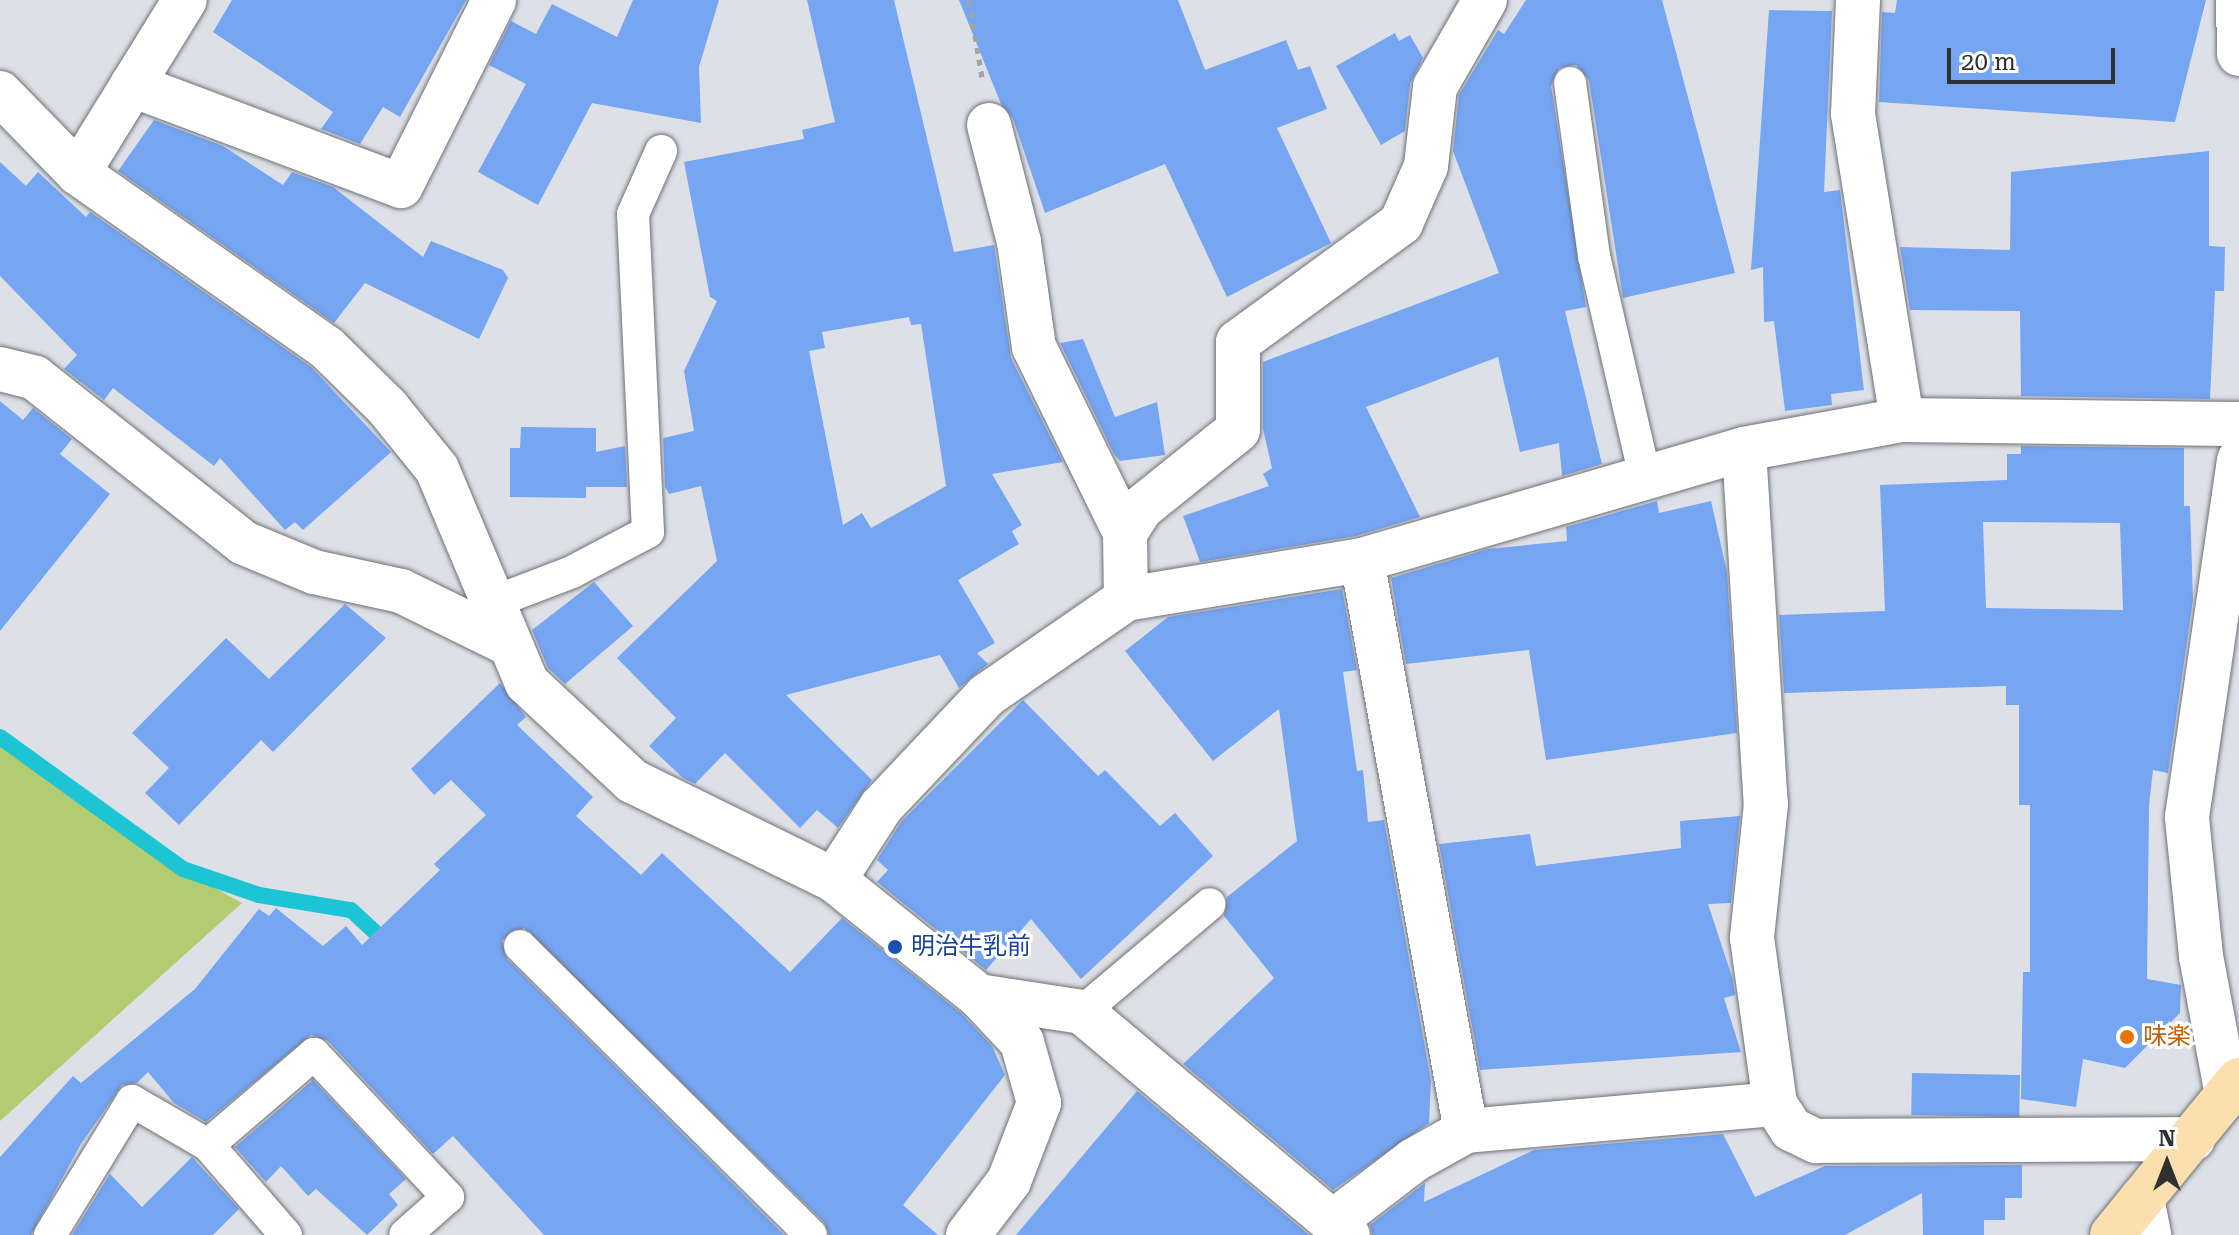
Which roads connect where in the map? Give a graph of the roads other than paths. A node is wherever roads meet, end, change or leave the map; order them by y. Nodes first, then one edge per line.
1 (185, 0) edge
2 (494, 0) edge
3 (1485, 0) edge
4 (1858, 0) edge
5 (2238, 0) edge
6 (2239, 54) edge
7 (1570, 83) dead end
8 (132, 85) junction
9 (0, 93) edge
10 (989, 125) road end
11 (661, 151) dead end
12 (78, 173) junction
13 (0, 369) edge
14 (1902, 420) junction
15 (2239, 424) edge
16 (1744, 449) junction
17 (2239, 460) edge
18 (1645, 477) junction
19 (1125, 533) junction
20 (1362, 560) junction
21 (1126, 599) junction
22 (498, 623) junction
23 (834, 880) junction
24 (1210, 904) dead end
25 (520, 946) dead end
26 (979, 996) junction
27 (1082, 1012) junction
28 (2233, 1088) edge
29 (1775, 1104) junction
30 (1466, 1131) junction
31 (2193, 1139) junction
32 (208, 1145) junction
33 (2146, 1217) edge
34 (1340, 1229) edge
35 (50, 1235) edge
36 (286, 1235) edge
37 (405, 1235) edge
38 (811, 1235) edge
39 (968, 1235) edge
40 (2112, 1235) edge

1 - 8 street
2 - 8 street
3 - 19 street
4 - 14 street
5 - 6 street
7 - 18 lane
8 - 12 street
9 - 12 street
10 - 19 street
11 - 22 lane
12 - 22 street
13 - 22 street
14 - 15 street
14 - 16 street
16 - 18 street
16 - 29 street
17 - 28 street
18 - 20 street
19 - 21 street
20 - 21 street
20 - 30 street
21 - 23 street
22 - 23 street
23 - 26 street
24 - 27 lane
25 - 38 lane
26 - 27 street
26 - 39 street
27 - 34 street
28 - 31 main road
29 - 30 street
29 - 31 street
30 - 34 street
31 - 33 main road
32 - 35 lane
32 - 36 lane
32 - 37 lane
33 - 40 main road

